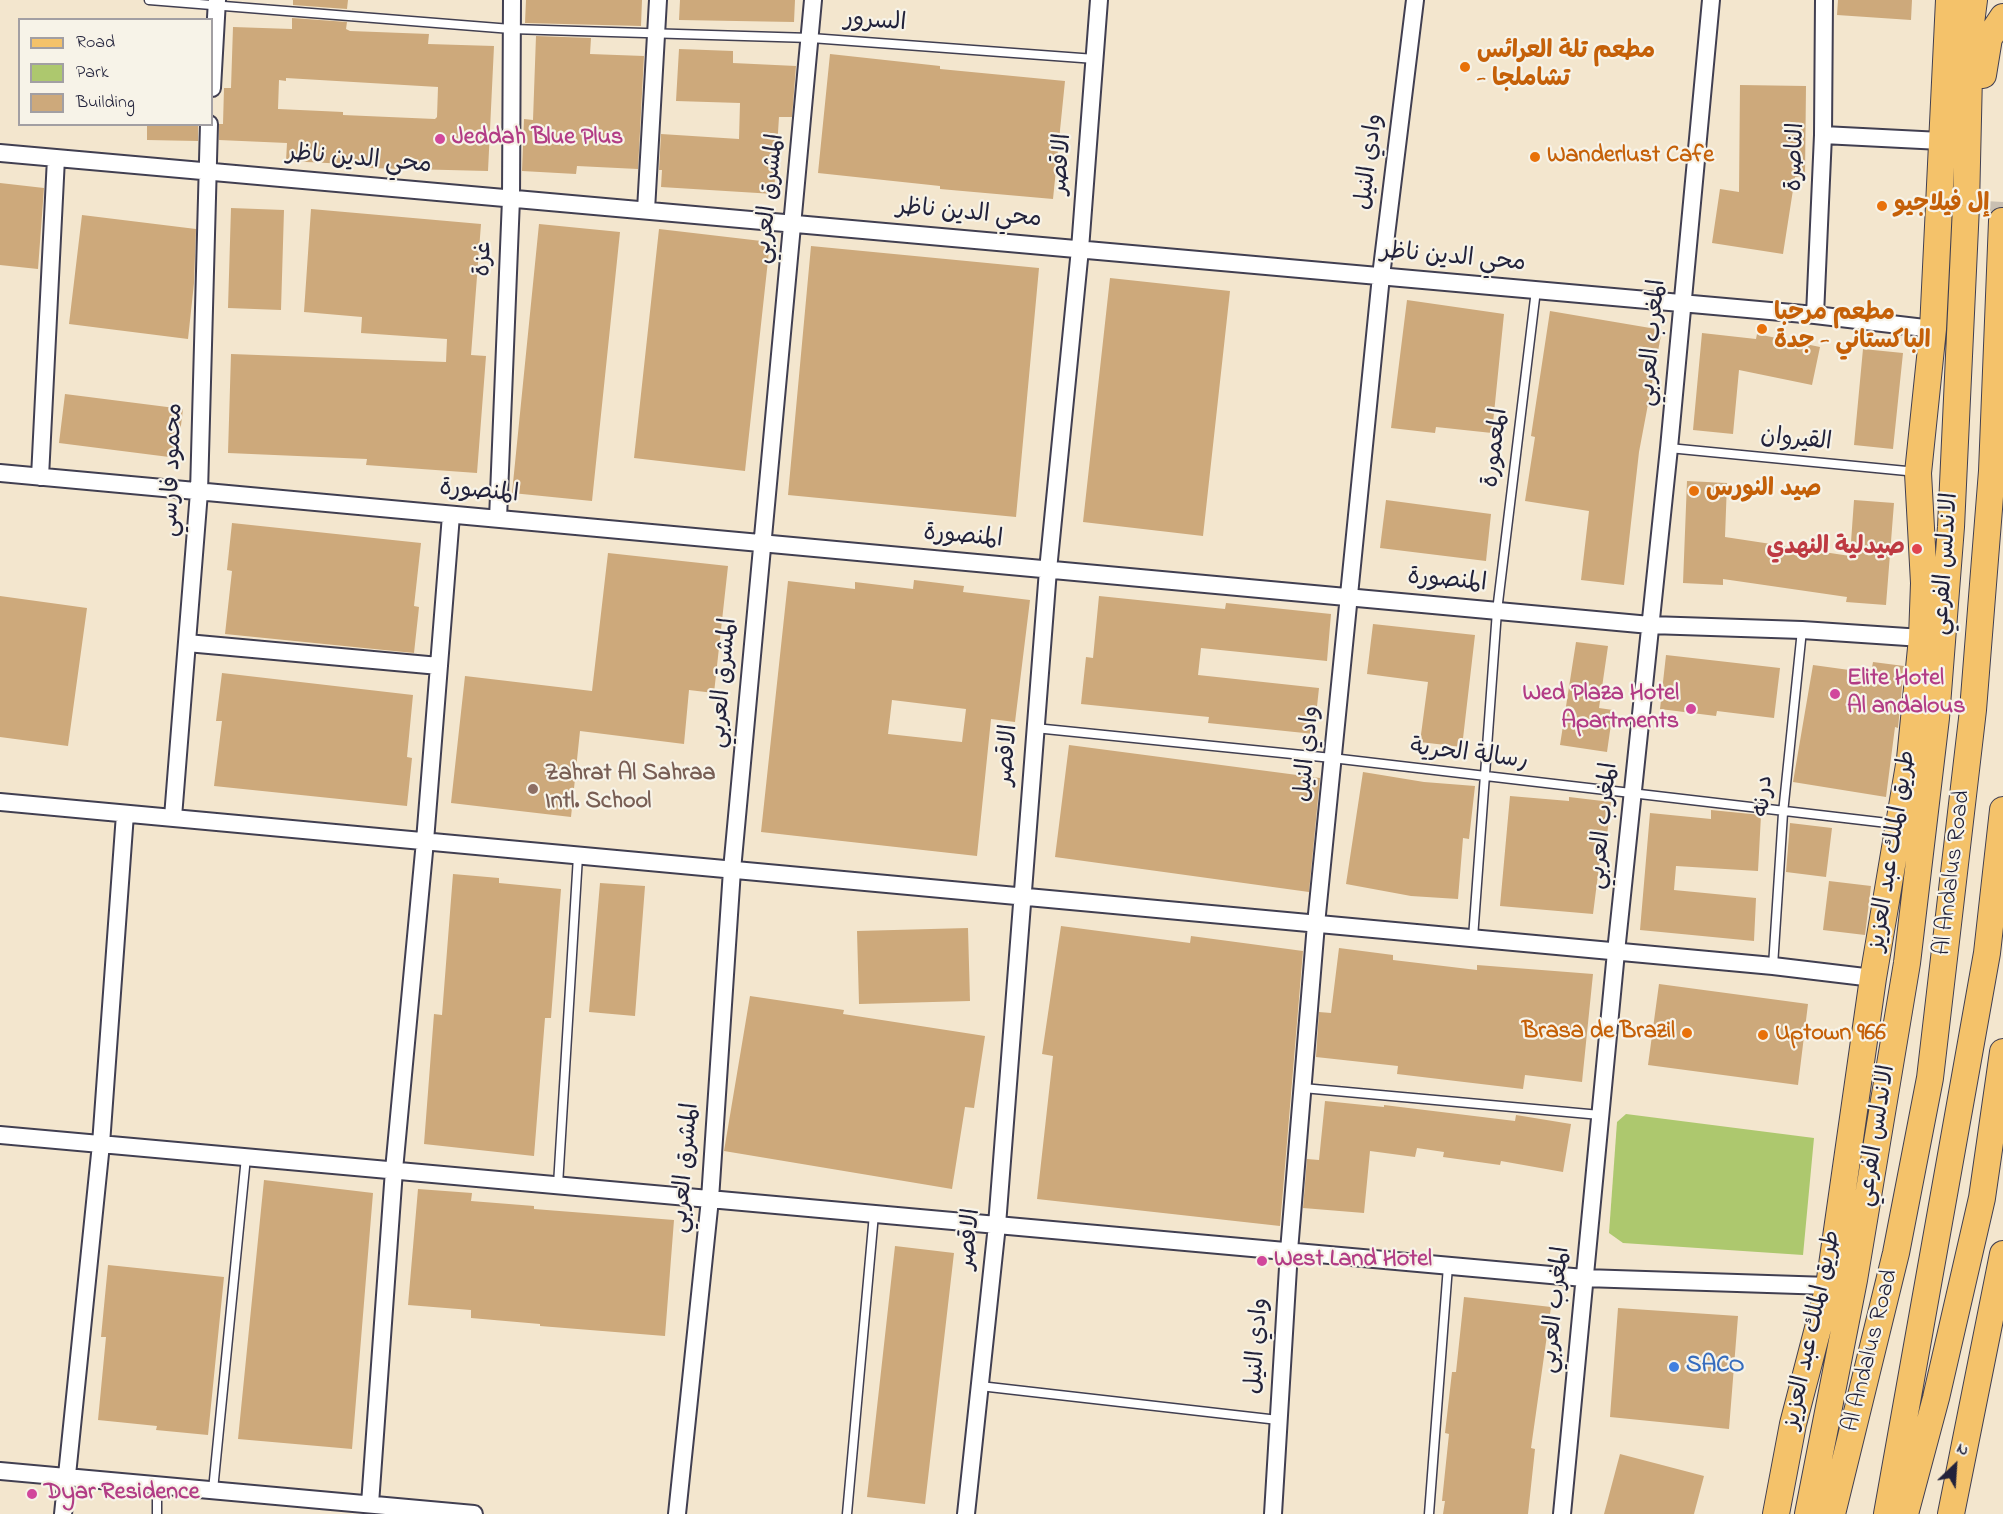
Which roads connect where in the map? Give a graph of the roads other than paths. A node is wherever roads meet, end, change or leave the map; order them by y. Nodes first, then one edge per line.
1 (149, 0) edge
2 (512, 0) edge
3 (658, 0) edge
4 (813, 0) edge
5 (1099, 0) edge
6 (1415, 0) edge
7 (1711, 0) edge
8 (1824, 0) edge
9 (1948, 0) edge
10 (1974, 0) edge
11 (217, 3) edge
12 (2003, 17) edge
13 (512, 29) junction
14 (656, 34) junction
15 (811, 38) junction
16 (1095, 59) junction
17 (213, 71) edge
18 (209, 126) edge
19 (1823, 135) junction
20 (1941, 141) junction
21 (0, 153) edge
22 (56, 158) junction
23 (206, 171) junction
24 (511, 199) junction
25 (1966, 206) junction
26 (646, 210) junction
27 (2002, 221) edge
28 (793, 224) junction
29 (1080, 249) junction
30 (1381, 276) junction
31 (1536, 290) junction
32 (1682, 304) junction
33 (1959, 314) junction
34 (1815, 315) junction
35 (1933, 329) junction
36 (1670, 448) junction
37 (0, 473) edge
38 (1918, 473) junction
39 (40, 477) junction
40 (199, 492) junction
41 (452, 515) junction
42 (498, 519) junction
43 (761, 543) junction
44 (1048, 570) junction
45 (1924, 583) junction
46 (1348, 597) junction
47 (1497, 611) junction
48 (1650, 625) junction
49 (1802, 630) junction
50 (1922, 638) junction
51 (187, 643) junction
52 (439, 666) junction
53 (1035, 728) junction
54 (1332, 758) junction
55 (1910, 759) junction
56 (1485, 777) junction
57 (1632, 795) junction
58 (0, 802) edge
59 (2003, 810) edge
60 (1783, 813) junction
61 (125, 814) junction
62 (173, 817) junction
63 (1897, 824) junction
64 (425, 842) junction
65 (578, 856) junction
66 (732, 870) junction
67 (1022, 897) junction
68 (1316, 924) junction
69 (1473, 939) junction
70 (1616, 951) junction
71 (1773, 966) junction
72 (1873, 978) junction
73 (1899, 1008) junction
74 (2003, 1052) edge
75 (1303, 1088) junction
76 (1600, 1115) junction
77 (0, 1135) edge
78 (101, 1144) junction
79 (246, 1157) junction
80 (394, 1170) junction
81 (558, 1185) junction
82 (710, 1199) junction
83 (874, 1214) junction
84 (997, 1225) junction
85 (1289, 1251) junction
86 (2003, 1254) edge
87 (1448, 1266) junction
88 (1584, 1278) junction
89 (1829, 1286) junction
90 (980, 1386) junction
91 (1278, 1420) junction
92 (0, 1471) edge
93 (68, 1477) junction
94 (157, 1485) junction
95 (213, 1490) junction
96 (370, 1504) junction
97 (63, 1514) edge
98 (157, 1514) edge
99 (474, 1514) edge
100 (676, 1514) edge
101 (847, 1514) edge
102 (966, 1514) edge
103 (1273, 1514) edge
104 (1429, 1514) edge
105 (1562, 1514) edge
106 (1776, 1514) edge
107 (1808, 1514) edge
108 (1832, 1514) edge
109 (1887, 1514) edge
110 (1905, 1514) edge
111 (1951, 1514) edge

1 - 11 lane, السرور
2 - 13 street, غزة
3 - 14 street
4 - 15 street, المشرق العربي
5 - 16 street, الاقصر
6 - 30 street, وادي النيل
7 - 32 street, المغرب العربي
8 - 19 street, الناصرة
9 - 20 main road, طريق الملك عبد العزيز
10 - 25 main road, الاندلس الفرعي
11 - 13 lane, السرور
11 - 17 street
12 - 25 main road
13 - 14 lane, السرور
13 - 24 street, غزة
14 - 15 lane, السرور
14 - 26 street
15 - 16 lane, السرور
15 - 28 street, المشرق العربي
16 - 29 street, الاقصر
18 - 23 street, محمود فارسي
19 - 20 street
19 - 34 street, الناصرة
20 - 35 main road, طريق الملك عبد العزيز
21 - 22 street, محي الدين ناظر
22 - 23 street, محي الدين ناظر
22 - 39 street
23 - 24 street, محي الدين ناظر
23 - 40 street, محمود فارسي
24 - 26 street, محي الدين ناظر
24 - 42 street, غزة
25 - 33 main road, الاندلس الفرعي
26 - 28 street, محي الدين ناظر
27 - 108 main road, Al Andalus Road
28 - 29 street, محي الدين ناظر
28 - 43 street, المشرق العربي
29 - 30 street, محي الدين ناظر
29 - 44 street, الاقصر
30 - 31 street, محي الدين ناظر
30 - 46 street, وادي النيل
31 - 32 street, محي الدين ناظر
31 - 47 lane, المعمورة
32 - 34 street, محي الدين ناظر
32 - 36 street, المغرب العربي
33 - 45 main road
33 - 73 main road, الاندلس الفرعي
34 - 35 street, محي الدين ناظر
35 - 38 main road, طريق الملك عبد العزيز
36 - 38 lane, القيروان
36 - 48 street, المغرب العربي
37 - 39 street, المنصورة
38 - 45 main road, طريق الملك عبد العزيز
39 - 40 street, المنصورة
40 - 41 street, المنصورة
40 - 51 street, محمود فارسي
41 - 42 street, المنصورة
41 - 52 street
42 - 43 street, المنصورة
43 - 44 street, المنصورة
43 - 66 street, المشرق العربي
44 - 46 street, المنصورة
44 - 53 street, الاقصر
45 - 50 main road, طريق الملك عبد العزيز
46 - 47 street, المنصورة
46 - 54 street, وادي النيل
47 - 48 street, المنصورة
47 - 56 lane, المعمورة
48 - 49 street, المنصورة
48 - 57 street, المغرب العربي
49 - 50 street, المنصورة
49 - 60 lane, درنه
50 - 55 main road, طريق الملك عبد العزيز
51 - 52 street
51 - 62 street, محمود فارسي
52 - 64 street
53 - 54 lane, رسالة الحرية
53 - 67 street, الاقصر
54 - 56 lane, رسالة الحرية
54 - 68 street, وادي النيل
55 - 63 main road, طريق الملك عبد العزيز
55 - 73 main road
56 - 57 lane, رسالة الحرية
56 - 69 lane, المعمورة
57 - 60 lane, رسالة الحرية
57 - 70 street, المغرب العربي
58 - 61 street
59 - 109 main road, Al Andalus Road
60 - 63 lane, رسالة الحرية
60 - 71 lane, درنه
61 - 62 street
61 - 78 street
62 - 64 street
63 - 72 main road, طريق الملك عبد العزيز
64 - 65 street
64 - 80 street
65 - 66 street
65 - 81 lane
66 - 67 street
66 - 82 street, المشرق العربي
67 - 68 street
67 - 84 street, الاقصر
68 - 69 street
68 - 75 street, وادي النيل
69 - 70 street
70 - 71 street
70 - 76 street, المغرب العربي
71 - 72 street
72 - 89 main road, طريق الملك عبد العزيز
73 - 107 main road, الاندلس الفرعي
74 - 110 main road
75 - 76 lane
75 - 85 street, وادي النيل
76 - 88 street, المغرب العربي
77 - 78 street
78 - 79 street
78 - 93 street
79 - 80 street
79 - 95 lane
80 - 81 street
80 - 96 street
81 - 82 street
82 - 83 street
82 - 100 street, المشرق العربي
83 - 84 street
83 - 101 lane
84 - 85 street
84 - 90 street, الاقصر
85 - 87 street
85 - 91 street, وادي النيل
86 - 111 main road
87 - 88 street
87 - 104 lane
88 - 89 street
88 - 105 street, المغرب العربي
89 - 106 main road, طريق الملك عبد العزيز
90 - 91 lane
90 - 102 street, الاقصر
91 - 103 street, وادي النيل
92 - 93 street
93 - 94 street
93 - 97 street
94 - 95 street
94 - 98 lane
95 - 96 street
96 - 99 street

